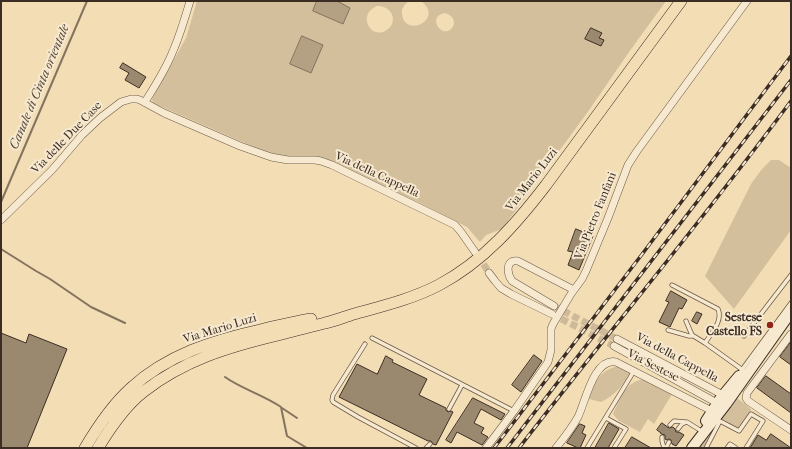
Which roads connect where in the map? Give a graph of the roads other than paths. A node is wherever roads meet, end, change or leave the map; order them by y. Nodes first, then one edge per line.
1 (190, 1) edge
2 (681, 1) edge
3 (747, 1) edge
4 (145, 102) junction
5 (1, 220) edge
6 (475, 252) tunnel mouth
7 (489, 273) tunnel mouth
8 (791, 275) edge
9 (672, 285) dead end
10 (574, 290) junction
11 (791, 303) edge
12 (791, 312) edge
13 (353, 314) junction
14 (686, 321) dead end
15 (668, 330) dead end
16 (791, 334) edge
17 (694, 336) junction
18 (744, 336) dead end
19 (372, 338) dead end
20 (616, 343) tunnel mouth
21 (705, 343) junction
22 (365, 344) dead end
23 (634, 371) junction
24 (745, 373) junction
25 (462, 385) junction
26 (720, 399) junction
27 (449, 409) dead end
28 (514, 411) junction
29 (606, 418) junction
30 (687, 422) junction
31 (670, 425) dead end
32 (678, 430) dead end
33 (791, 430) edge
34 (704, 431) junction
35 (662, 436) dead end
36 (669, 442) dead end
37 (430, 444) dead end
38 (85, 448) edge
39 (98, 448) edge
40 (416, 448) edge
41 (426, 448) edge
42 (486, 448) edge
43 (556, 448) edge
44 (588, 448) edge
45 (614, 448) edge
46 (665, 448) edge
47 (689, 448) edge
48 (692, 448) edge
49 (706, 448) edge
50 (727, 448) edge
51 (736, 448) edge
52 (746, 448) edge

1 - 4 street
2 - 13 main road, Via Mario Luzi
3 - 10 street, Via Pietro Fanfani
4 - 5 street, Via delle Due Case
4 - 6 street, Via della Cappella
7 - 10 street
8 - 18 lane
9 - 21 lane
10 - 28 street, Via Pietro Fanfani
11 - 24 lane
12 - 24 main road
13 - 38 main road, Via Mario Luzi
13 - 39 main road, Via Mario Luzi
14 - 17 lane
15 - 17 lane
16 - 33 street
17 - 21 lane
19 - 25 lane
20 - 26 street, Via della Cappella
21 - 24 lane
22 - 40 lane
23 - 26 street, Via Sestese
23 - 29 lane
23 - 43 street, Via Sestese
24 - 26 main road
24 - 26 street, Via della Cappella
24 - 34 main road
25 - 27 lane
25 - 28 lane
26 - 34 main road
26 - 34 street, Via della Cappella
28 - 42 street, Via Pietro Fanfani
29 - 44 lane
29 - 45 lane
30 - 31 lane
30 - 32 lane
30 - 34 lane
34 - 47 main road
34 - 48 main road
35 - 46 lane
36 - 46 lane
37 - 41 lane
49 - 52 lane
50 - 51 lane

